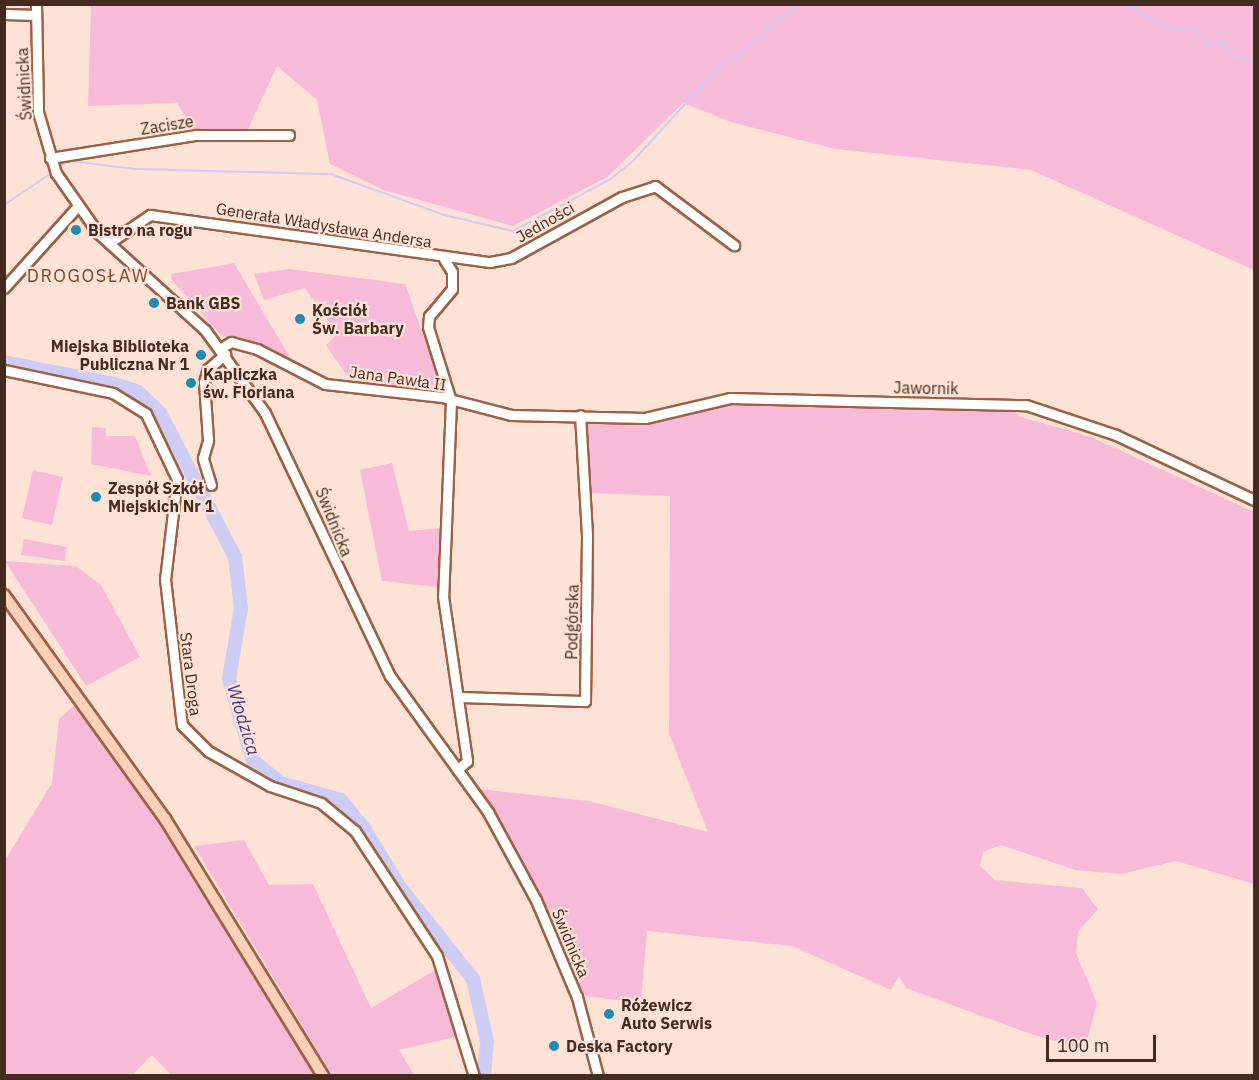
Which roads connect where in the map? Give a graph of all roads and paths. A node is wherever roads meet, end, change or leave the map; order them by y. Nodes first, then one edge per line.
1 (36, 4) edge
2 (4, 14) edge
3 (36, 15) junction
4 (289, 135) dead end
5 (53, 166) junction
6 (76, 208) junction
7 (109, 243) junction
8 (734, 245) dead end
9 (444, 259) junction
10 (4, 288) edge
11 (223, 351) junction
12 (4, 370) edge
13 (451, 401) junction
14 (580, 415) junction
15 (211, 485) dead end
16 (1254, 500) edge
17 (4, 595) edge
18 (458, 697) junction
19 (457, 770) junction
20 (323, 1076) edge
21 (474, 1076) edge
22 (598, 1076) edge

1 - 3 street, Świdnicka
2 - 3 street
3 - 5 street, Świdnicka
4 - 5 street, Zacisze
5 - 6 street, Świdnicka
6 - 7 street, Świdnicka
6 - 10 street
7 - 9 street, Generała Władysława Andersa
7 - 11 street, Świdnicka
8 - 9 street, Jedności
9 - 13 street, Generała Władysława Andersa
11 - 13 street, Jana Pawła II
11 - 15 street
11 - 19 street, Świdnicka
12 - 21 street, Stara Droga
13 - 14 street, Jana Pawła II
13 - 18 street, Generała Władysława Andersa
14 - 16 street, Jawornik
14 - 18 street, Podgórska
17 - 20 main road
18 - 19 street, Generała Władysława Andersa
19 - 22 street, Świdnicka

